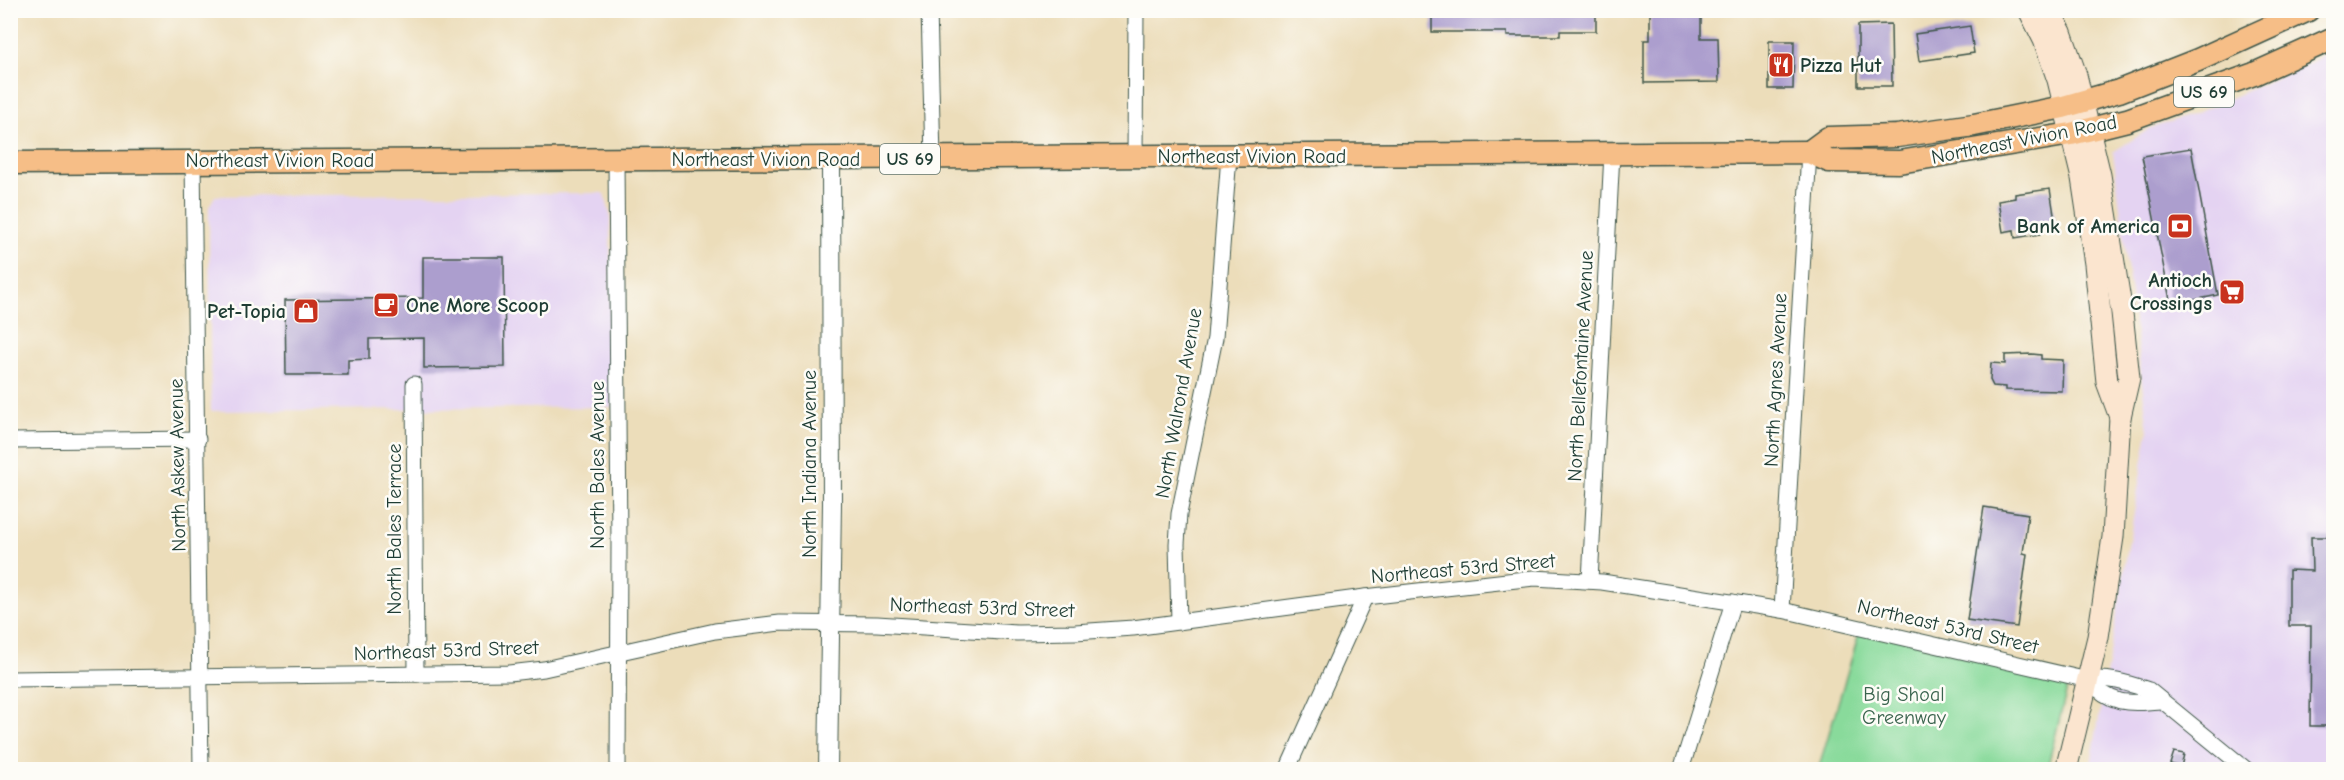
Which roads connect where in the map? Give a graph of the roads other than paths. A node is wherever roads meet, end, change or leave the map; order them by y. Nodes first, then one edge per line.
1 (929, 10) edge
2 (1136, 10) edge
3 (2029, 10) edge
4 (2049, 10) edge
5 (2308, 10) edge
6 (2334, 38) edge
7 (2073, 104) junction
8 (2080, 132) junction
9 (1809, 152) junction
10 (1612, 153) junction
11 (1135, 156) junction
12 (1229, 156) junction
13 (933, 158) junction
14 (616, 159) junction
15 (831, 159) junction
16 (193, 160) junction
17 (10, 163) edge
18 (414, 384) dead end
19 (198, 439) junction
20 (10, 441) edge
21 (1590, 581) junction
22 (1365, 597) junction
23 (1733, 602) junction
24 (1782, 610) junction
25 (1179, 622) junction
26 (830, 625) junction
27 (619, 651) junction
28 (416, 674) junction
29 (201, 676) junction
30 (10, 679) edge
31 (2088, 680) junction
32 (201, 770) edge
33 (618, 770) edge
34 (828, 770) edge
35 (1287, 770) edge
36 (1681, 770) edge
37 (2066, 770) edge
38 (2247, 770) edge

1 - 13 street
2 - 11 street
3 - 7 main road
4 - 7 main road
5 - 7 main road, Northeast Vivion Road / US 69
6 - 8 main road, Northeast Vivion Road / US 69
7 - 8 main road
7 - 9 main road, Northeast Vivion Road / US 69
8 - 9 main road, Northeast Vivion Road / US 69
8 - 31 main road
9 - 10 main road, Northeast Vivion Road / US 69
9 - 24 street, North Agnes Avenue
10 - 12 main road, Northeast Vivion Road / US 69
10 - 21 street, North Bellefontaine Avenue
11 - 12 main road, Northeast Vivion Road / US 69
11 - 13 main road, Northeast Vivion Road / US 69
12 - 25 street, North Walrond Avenue
13 - 15 main road, Northeast Vivion Road / US 69
14 - 15 main road, Northeast Vivion Road / US 69
14 - 16 main road, Northeast Vivion Road / US 69
14 - 27 street, North Bales Avenue
15 - 26 street, North Indiana Avenue
16 - 17 main road, Northeast Vivion Road / US 69
16 - 19 street, North Askew Avenue
18 - 28 street, North Bales Terrace
19 - 20 street
19 - 29 street, North Askew Avenue
21 - 22 street, Northeast 53rd Street
21 - 23 street, Northeast 53rd Street
22 - 25 street, Northeast 53rd Street
22 - 35 street
23 - 24 street, Northeast 53rd Street
23 - 36 street
24 - 31 street, Northeast 53rd Street
25 - 26 street, Northeast 53rd Street
26 - 27 street, Northeast 53rd Street
26 - 34 street, North Indiana Avenue
27 - 28 street, Northeast 53rd Street
27 - 33 street, North Bales Avenue
28 - 29 street, Northeast 53rd Street
29 - 30 street, Northeast 53rd Street
29 - 32 street, North Askew Avenue
31 - 37 main road
31 - 38 street, Northeast 53rd Street

